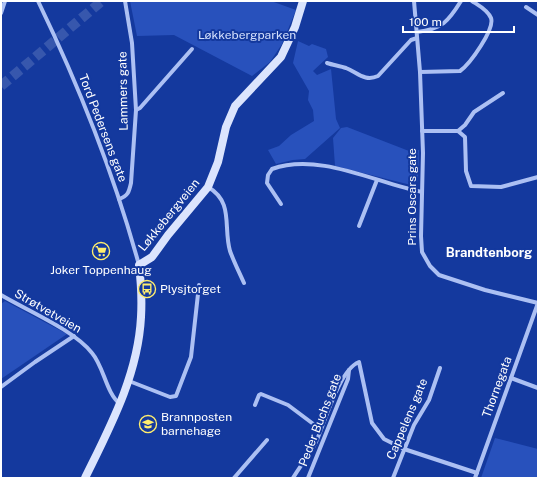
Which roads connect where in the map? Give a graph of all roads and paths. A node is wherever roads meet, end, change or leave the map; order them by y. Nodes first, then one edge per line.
1 (6, 1) edge
2 (38, 1) edge
3 (125, 1) edge
4 (303, 1) edge
5 (414, 1) edge
6 (460, 1) edge
7 (472, 1) edge
8 (526, 7) dead end
9 (1, 13) edge
10 (538, 15) edge
11 (417, 32) junction
12 (417, 38) junction
13 (192, 49) dead end
14 (327, 63) dead end
15 (420, 72) junction
16 (503, 93) dead end
17 (136, 110) junction
18 (422, 131) junction
19 (458, 131) junction
20 (538, 177) edge
21 (378, 180) junction
22 (208, 188) junction
23 (422, 192) junction
24 (119, 199) junction
25 (281, 204) dead end
26 (359, 226) dead end
27 (139, 265) junction
28 (244, 283) dead end
29 (199, 285) dead end
30 (1, 295) edge
31 (538, 303) edge
32 (74, 336) junction
33 (440, 368) dead end
34 (350, 369) junction
35 (511, 378) junction
36 (129, 381) junction
37 (1, 387) edge
38 (538, 388) edge
39 (121, 405) junction
40 (255, 405) dead end
41 (320, 429) junction
42 (266, 440) dead end
43 (404, 449) junction
44 (477, 473) junction
45 (85, 478) edge
46 (234, 478) edge
47 (293, 478) edge
48 (308, 478) edge
49 (393, 478) edge
50 (475, 478) edge

1 - 9 street
2 - 24 street, Tord Pedersens gate
3 - 17 street, Lammers gate
4 - 22 main road, Løkkebergveien
5 - 11 street, Prins Oscars gate
6 - 11 street
7 - 15 street
8 - 10 street
11 - 12 street, Prins Oscars gate
12 - 14 street
12 - 15 street, Prins Oscars gate
13 - 17 street
15 - 18 street, Prins Oscars gate
16 - 19 street
17 - 24 street, Lammers gate
18 - 19 street, Prins Oscars gate
18 - 23 street, Prins Oscars gate
19 - 20 street
21 - 23 street
21 - 25 street
21 - 26 street
22 - 27 main road, Løkkebergveien
22 - 28 street
23 - 31 street, Prins Oscars gate
24 - 27 street, Tord Pedersens gate
27 - 36 main road, Løkkebergveien
29 - 36 street
30 - 32 street, Strøtvetveien
31 - 35 street, Thornegata
32 - 37 street
32 - 39 street, Strøtvetveien
33 - 43 street, Cappelens gate
34 - 41 street, Peder Buchs gate
34 - 43 street, Peder Buchs gate
34 - 48 street, Peder Buchs gate
35 - 38 street
35 - 44 street, Thornegata
36 - 39 main road, Løkkebergveien
39 - 45 main road, Løkkebergveien
40 - 41 street
41 - 47 street, Peder Buchs gate
42 - 46 street
43 - 44 street
43 - 49 street, Cappelens gate
44 - 50 street, Thornegata

